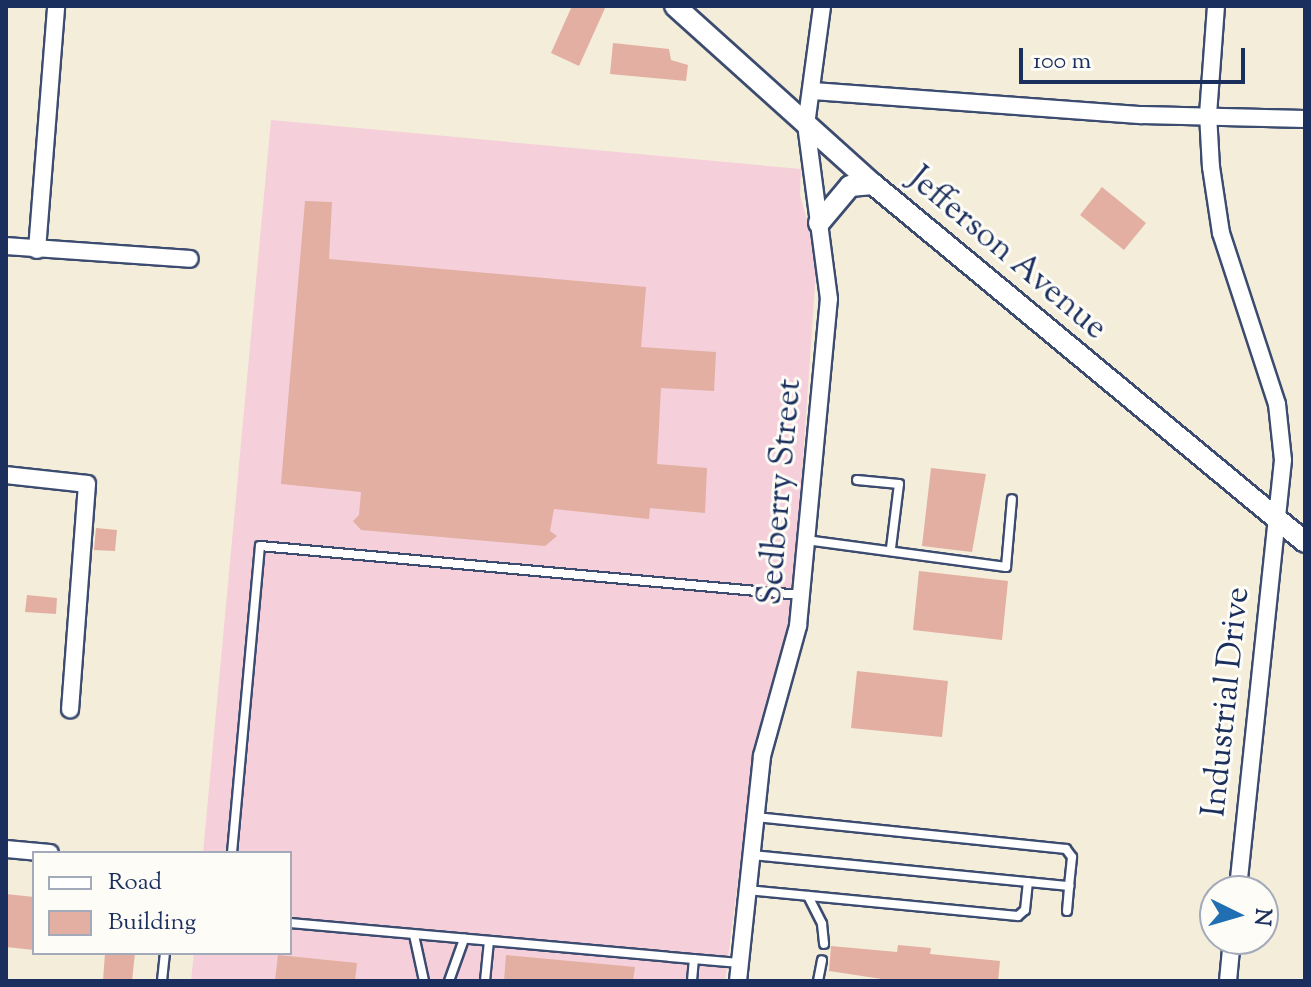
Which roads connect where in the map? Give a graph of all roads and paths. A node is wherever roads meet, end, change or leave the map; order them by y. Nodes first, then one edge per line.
1 (56, 6) edge
2 (675, 6) edge
3 (822, 6) edge
4 (1216, 6) edge
5 (813, 91) junction
6 (1208, 114) junction
7 (1305, 119) edge
8 (806, 125) junction
9 (873, 184) junction
10 (819, 223) junction
11 (6, 246) edge
12 (37, 250) junction
13 (190, 259) dead end
14 (6, 475) edge
15 (857, 480) dead end
16 (1012, 499) dead end
17 (1276, 519) junction
18 (806, 540) junction
19 (1305, 542) edge
20 (891, 548) junction
21 (801, 595) junction
22 (70, 709) dead end
23 (755, 817) junction
24 (6, 849) edge
25 (32, 851) edge
26 (232, 851) edge
27 (751, 855) junction
28 (1240, 875) edge
29 (1028, 882) junction
30 (1069, 886) junction
31 (747, 890) junction
32 (808, 896) junction
33 (1067, 911) dead end
34 (292, 923) edge
35 (414, 935) junction
36 (464, 939) junction
37 (489, 941) junction
38 (824, 944) dead end
39 (165, 955) edge
40 (1230, 955) edge
41 (694, 959) junction
42 (822, 960) dead end
43 (739, 963) junction
44 (162, 981) edge
45 (424, 981) edge
46 (449, 981) edge
47 (485, 981) edge
48 (692, 981) edge
49 (738, 981) edge
50 (818, 981) edge
51 (1228, 981) edge

1 - 12 street
2 - 8 street, Jefferson Avenue
3 - 5 street, Sedberry Street
4 - 6 street, Industrial Drive
5 - 6 street
5 - 8 street, Sedberry Street
6 - 7 street
6 - 17 street, Industrial Drive
8 - 9 street, Jefferson Avenue
8 - 10 street, Sedberry Street
9 - 10 street
9 - 17 street, Jefferson Avenue
10 - 18 street, Sedberry Street
11 - 12 street
12 - 13 street
14 - 22 street
15 - 20 lane
16 - 20 lane
17 - 19 street, Jefferson Avenue
17 - 28 street, Industrial Drive
18 - 20 lane
18 - 21 street, Sedberry Street
21 - 23 street, Sedberry Street
21 - 26 lane
23 - 27 street, Sedberry Street
23 - 30 lane
24 - 25 street
27 - 29 lane
27 - 31 street, Sedberry Street
29 - 30 lane
29 - 32 lane
30 - 33 lane
31 - 32 lane
31 - 43 street, Sedberry Street
32 - 38 lane
34 - 35 lane
35 - 36 lane
35 - 45 lane
36 - 37 lane
36 - 46 lane
37 - 41 lane
37 - 47 lane
39 - 44 lane
40 - 51 street
41 - 43 lane
41 - 48 lane
42 - 50 lane
43 - 49 street, Sedberry Street

